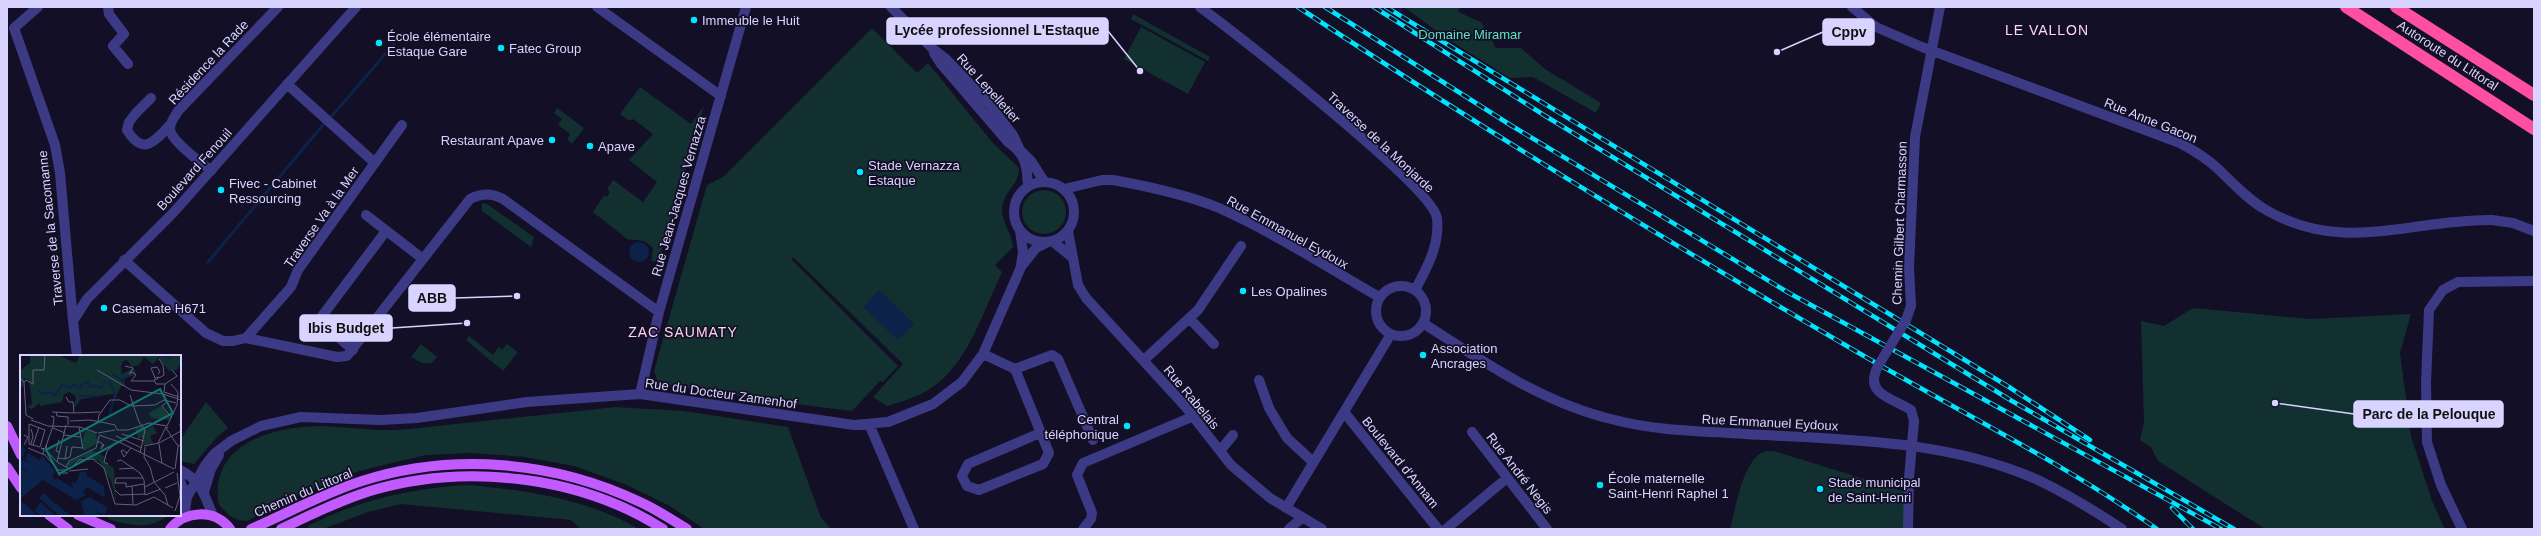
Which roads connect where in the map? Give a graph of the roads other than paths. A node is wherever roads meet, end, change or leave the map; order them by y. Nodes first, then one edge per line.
1 (38, 7) edge
2 (108, 7) edge
3 (278, 7) edge
4 (356, 7) edge
5 (597, 7) edge
6 (746, 7) edge
7 (891, 7) edge
8 (1200, 7) edge
9 (1852, 7) edge
10 (1940, 7) edge
11 (2346, 7) edge
12 (2396, 7) edge
13 (1932, 51) junction
14 (128, 64) dead end
15 (287, 84) junction
16 (2534, 95) edge
17 (720, 96) junction
18 (151, 98) dead end
19 (402, 124) dead end
20 (170, 126) junction
21 (2534, 129) edge
22 (1020, 150) junction
23 (375, 162) junction
24 (211, 171) junction
25 (1044, 181) junction
26 (1087, 184) junction
27 (1028, 186) junction
28 (1064, 189) junction
29 (1074, 205) junction
30 (366, 215) dead end
31 (1020, 230) junction
32 (386, 231) junction
33 (1068, 231) junction
34 (2534, 231) edge
35 (1050, 241) junction
36 (1241, 246) dead end
37 (1072, 257) junction
38 (423, 259) junction
39 (124, 260) junction
40 (1021, 267) junction
41 (2534, 281) edge
42 (1415, 290) junction
43 (1379, 297) junction
44 (659, 312) junction
45 (1190, 319) junction
46 (73, 321) junction
47 (1423, 323) junction
48 (1391, 334) junction
49 (246, 338) junction
50 (1214, 344) dead end
51 (353, 350) junction
52 (983, 354) junction
53 (77, 355) edge
54 (1144, 360) junction
55 (1014, 370) junction
56 (1259, 380) dead end
57 (640, 394) junction
58 (1344, 412) junction
59 (1194, 416) junction
60 (869, 424) junction
61 (7, 426) edge
62 (1040, 432) junction
63 (1472, 432) dead end
64 (1233, 435) dead end
65 (1093, 440) dead end
66 (224, 446) junction
67 (1220, 451) junction
68 (20, 453) edge
69 (1313, 462) junction
70 (7, 467) edge
71 (181, 471) edge
72 (1508, 478) junction
73 (196, 479) junction
74 (181, 482) edge
75 (20, 486) edge
76 (204, 492) junction
77 (187, 497) junction
78 (1286, 508) junction
79 (49, 516) edge
80 (80, 516) edge
81 (213, 516) junction
82 (184, 517) junction
83 (1302, 518) junction
84 (231, 528) edge
85 (68, 529) edge
86 (111, 529) edge
87 (170, 529) edge
88 (251, 529) edge
89 (281, 529) edge
90 (663, 529) edge
91 (687, 529) edge
92 (914, 529) edge
93 (1083, 529) edge
94 (1289, 529) edge
95 (1322, 529) edge
96 (1438, 529) edge
97 (1446, 529) edge
98 (1547, 529) edge
99 (1908, 529) edge
100 (2122, 529) edge
101 (2462, 529) edge

1 - 46 street, Traverse de la Sacomanne
2 - 14 street
3 - 20 street, Résidence la Rade
4 - 15 street, Boulevard Fenouil
5 - 17 street
6 - 17 street, Rue Jean-Jacques Vernazza
7 - 22 street, Rue Lepelletier
8 - 42 street, Traverse de la Monjarde
9 - 13 street, Rue Anne Gacon
10 - 13 street, Chemin Gilbert Charmasson
11 - 21 highway, Autoroute du Littoral
12 - 16 highway, Autoroute du Littoral
13 - 34 street, Rue Anne Gacon
13 - 99 street, Chemin Gilbert Charmasson, bridge
15 - 23 street
15 - 24 street, Boulevard Fenouil
17 - 44 street, Rue Jean-Jacques Vernazza
18 - 20 street, Résidence la Rade
19 - 23 street, Traverse Va à la Mer
20 - 24 street
22 - 25 street, Rue Lepelletier
22 - 27 street, Rue Lepelletier
23 - 49 street, Traverse Va à la Mer
24 - 39 street, Boulevard Fenouil
25 - 27 street
25 - 28 street
26 - 28 street, Rue Emmanuel Eydoux
26 - 29 street
26 - 43 street, Rue Emmanuel Eydoux
27 - 31 street
28 - 29 street
29 - 33 street
30 - 32 street
31 - 35 street
31 - 40 street, Rue du Docteur Zamenhof
32 - 38 street
32 - 51 street
33 - 35 street
33 - 37 street, Rue Rabelais
35 - 37 street
35 - 40 street, Rue du Docteur Zamenhof
36 - 45 street
37 - 54 street, Rue Rabelais
38 - 44 street
38 - 51 street
39 - 46 street, Boulevard Fenouil
39 - 49 street
40 - 52 street, Rue du Docteur Zamenhof
41 - 101 street
42 - 43 street
42 - 47 street
43 - 48 street
44 - 57 street, Rue Jean-Jacques Vernazza
45 - 50 street
45 - 54 street
46 - 53 street
47 - 48 street
47 - 100 street, Rue Emmanuel Eydoux
48 - 58 street
49 - 51 street
52 - 55 street
52 - 60 street, Rue du Docteur Zamenhof
54 - 59 street, Rue Rabelais
55 - 62 street
55 - 65 street
56 - 69 street
57 - 60 street, Rue du Docteur Zamenhof
57 - 66 street, Rue du Docteur Zamenhof
58 - 69 street
58 - 96 street, Boulevard d'Annam
59 - 67 street, Rue Rabelais
59 - 93 street
60 - 92 street
61 - 68 main road
62 - 62 street
63 - 72 street, Rue André Negis
64 - 67 street
66 - 73 street, Rue du Docteur Zamenhof
66 - 76 street, Rue du Docteur Zamenhof
67 - 78 street, Rue Rabelais
69 - 78 street
70 - 75 main road
71 - 73 street
72 - 97 street
72 - 98 street, Rue André Negis
73 - 76 street
73 - 77 street, Rue du Docteur Zamenhof
74 - 77 street
76 - 81 street
77 - 82 street
78 - 83 street, Rue Rabelais
79 - 85 main road
80 - 86 main road
81 - 82 main road
81 - 84 main road
82 - 87 main road
83 - 94 street
83 - 95 street, Rue Rabelais
88 - 91 main road, Chemin du Littoral
89 - 90 main road, Chemin du Littoral

